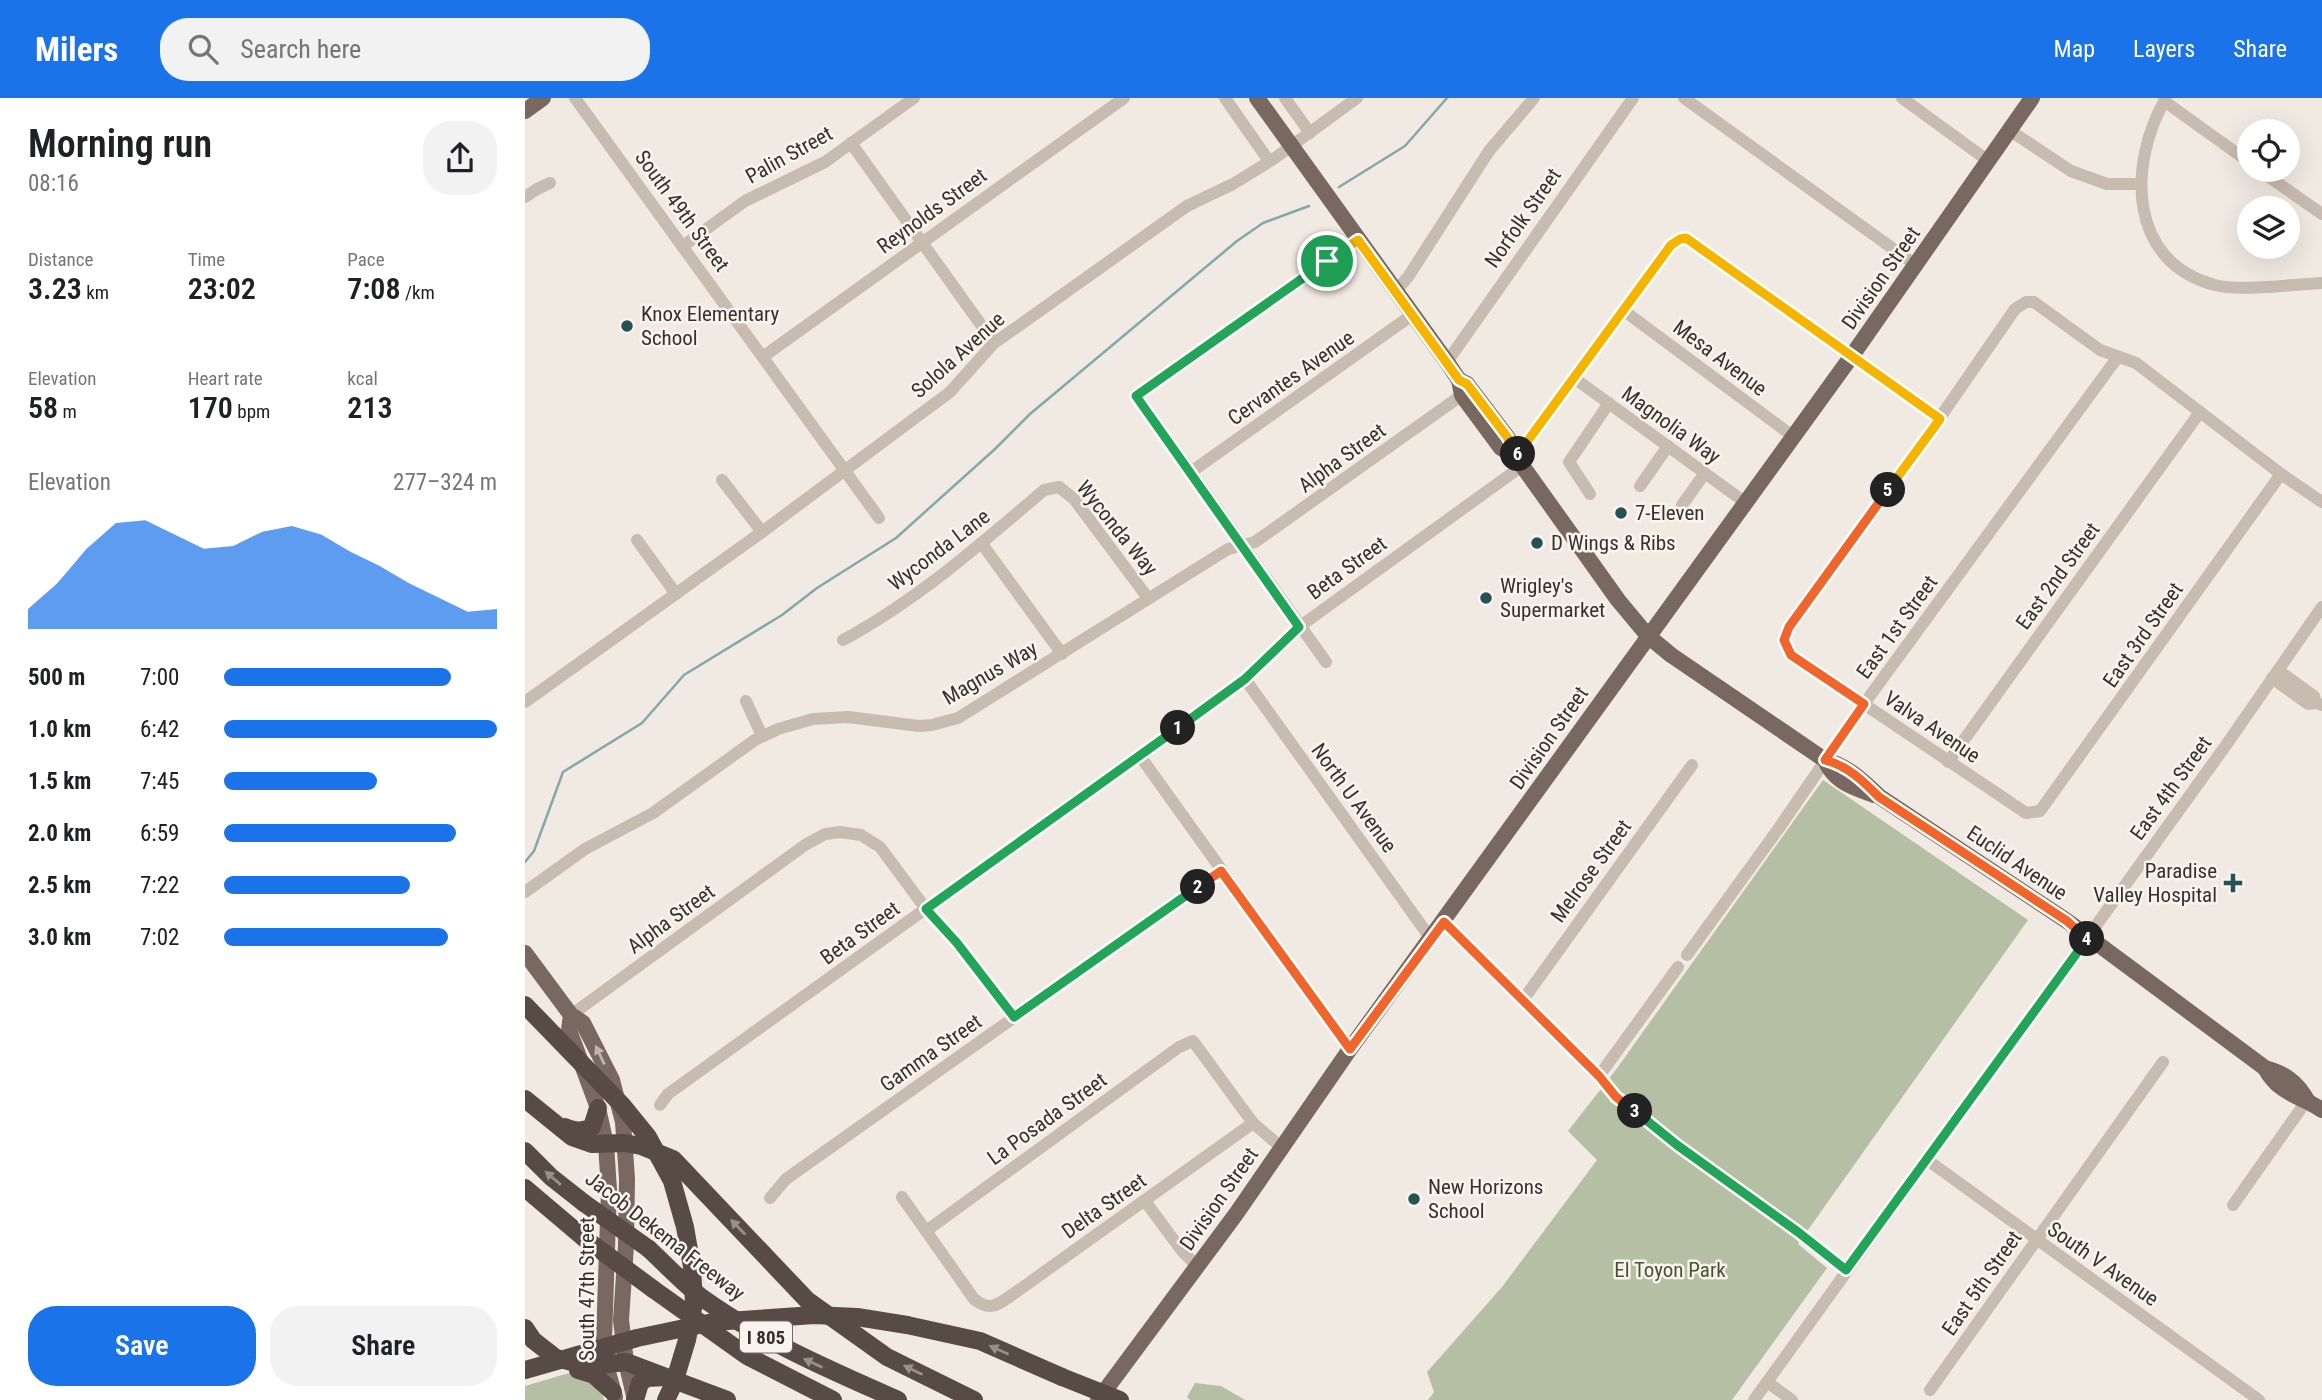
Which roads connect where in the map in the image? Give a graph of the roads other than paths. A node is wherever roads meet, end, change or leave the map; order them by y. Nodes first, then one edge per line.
1 (543, 98) edge
2 (575, 98) edge
3 (914, 98) edge
4 (1123, 98) edge
5 (1225, 98) edge
6 (1257, 98) edge
7 (1285, 98) edge
8 (1357, 98) edge
9 (1534, 98) edge
10 (1633, 98) edge
11 (1684, 98) edge
12 (1902, 98) edge
13 (2032, 98) edge
14 (2165, 99) edge
15 (525, 111) edge
16 (2009, 130) junction
17 (1310, 133) junction
18 (851, 144) junction
19 (1292, 147) junction
20 (2237, 153) edge
21 (1987, 160) junction
22 (1269, 161) junction
23 (2276, 182) edge
24 (549, 183) dead end
25 (2141, 184) junction
26 (525, 197) edge
27 (2322, 214) edge
28 (1358, 240) junction
29 (922, 242) junction
30 (683, 246) junction
31 (1917, 266) junction
32 (2322, 283) edge
33 (1395, 292) junction
34 (1623, 310) junction
35 (1412, 315) junction
36 (994, 344) junction
37 (764, 356) junction
38 (1851, 357) junction
39 (2117, 358) junction
40 (1447, 362) junction
41 (1574, 378) junction
42 (1461, 388) junction
43 (1609, 403) junction
44 (2200, 412) junction
45 (1940, 419) junction
46 (1794, 437) junction
47 (1668, 446) junction
48 (1519, 462) junction
49 (845, 470) junction
50 (1191, 472) junction
51 (1705, 473) junction
52 (2281, 474) junction
53 (722, 480) dead end
54 (1640, 486) dead end
55 (1054, 487) joint
56 (1590, 494) dead end
57 (2322, 502) edge
58 (1746, 503) junction
59 (1682, 505) dead end
60 (879, 518) dead end
61 (762, 532) junction
62 (637, 540) dead end
63 (982, 544) junction
64 (1242, 546) junction
65 (676, 594) junction
66 (1148, 598) junction
67 (2322, 607) edge
68 (1299, 627) junction
69 (1648, 636) junction
70 (843, 640) dead end
71 (1062, 654) junction
72 (1326, 662) dead end
73 (2275, 674) junction
74 (1245, 679) junction
75 (746, 701) dead end
76 (525, 702) edge
77 (1864, 704) junction
78 (2319, 704) edge
79 (762, 736) junction
80 (1140, 756) junction
81 (1825, 760) junction
82 (1948, 762) junction
83 (1692, 765) dead end
84 (2032, 813) joint
85 (1221, 871) junction
86 (525, 892) edge
87 (926, 909) junction
88 (1444, 922) junction
89 (2088, 937) junction
90 (1431, 939) junction
91 (525, 953) edge
92 (1687, 954) dead end
93 (1678, 967) dead end
94 (1523, 1000) junction
95 (525, 1005) edge
96 (571, 1015) junction
97 (1014, 1017) junction
98 (1350, 1049) junction
99 (2163, 1062) dead end
100 (1599, 1076) junction
101 (525, 1100) edge
102 (2307, 1100) junction
103 (660, 1105) dead end
104 (598, 1108) junction
105 (2322, 1110) edge
106 (552, 1122) junction
107 (1253, 1123) junction
108 (625, 1143) junction
109 (606, 1144) junction
110 (1281, 1147) junction
111 (525, 1152) edge
112 (1926, 1159) junction
113 (525, 1188) edge
114 (902, 1197) dead end
115 (770, 1198) dead end
116 (1145, 1201) junction
117 (2233, 1205) dead end
118 (926, 1231) junction
119 (2036, 1240) junction
120 (1197, 1266) junction
121 (1846, 1270) junction
122 (525, 1328) edge
123 (556, 1358) junction
124 (626, 1362) junction
125 (606, 1364) junction
126 (525, 1370) edge
127 (668, 1377) junction
128 (1767, 1382) junction
129 (1930, 1390) dead end
130 (614, 1396) edge
131 (635, 1400) edge
132 (666, 1400) edge
133 (727, 1400) edge
134 (833, 1400) edge
135 (898, 1400) edge
136 (974, 1400) edge
137 (1098, 1400) edge
138 (1119, 1400) edge
139 (1754, 1400) edge
140 (1792, 1400) edge
141 (2258, 1400) edge

1 - 15 main road
2 - 30 street, South 49th Street
3 - 18 street, Palin Street
4 - 29 street, Reynolds Street
5 - 22 street
6 - 19 main road, Euclid Avenue
7 - 17 street
8 - 17 street, Solola Avenue
9 - 33 street
10 - 40 street, Norfolk Street
11 - 31 street
12 - 21 street
13 - 16 main road, Division Street
14 - 20 street
14 - 25 street
16 - 21 main road, Division Street
16 - 25 street
17 - 19 street, Solola Avenue
18 - 29 street
18 - 30 street, Palin Street
19 - 22 street, Solola Avenue
19 - 28 main road, Euclid Avenue
21 - 31 main road, Division Street
22 - 36 street, Solola Avenue
23 - 27 street
24 - 26 street
25 - 32 street
28 - 33 main road, Euclid Avenue
28 - 50 street
29 - 36 street
29 - 37 street, Reynolds Street
30 - 37 street, South 49th Street
31 - 38 main road, Division Street
33 - 35 main road, Euclid Avenue
34 - 38 street, Beta Street
34 - 41 street, Beta Street
34 - 46 street, Mesa Avenue
35 - 40 main road, Euclid Avenue
35 - 50 street, Cervantes Avenue
36 - 49 street, Solola Avenue
37 - 49 street, South 49th Street
38 - 45 street
38 - 46 main road, Division Street
39 - 44 street
39 - 45 street
39 - 77 street, East 1st Street
40 - 42 main road, Euclid Avenue
41 - 43 street, Magnolia Way
41 - 48 street, Beta Street
42 - 48 main road, Euclid Avenue
42 - 64 street, Alpha Street
43 - 47 street, Magnolia Way
43 - 56 street
44 - 52 street
44 - 82 street, East 2nd Street
45 - 77 street, Valva Avenue
46 - 58 main road, Division Street
47 - 51 street, Magnolia Way
47 - 54 street
48 - 68 street, Beta Street
48 - 69 main road, Euclid Avenue
49 - 60 street, South 49th Street
49 - 61 street, Solola Avenue
50 - 64 street
51 - 58 street, Magnolia Way
51 - 59 street
52 - 57 street
52 - 84 street, East 3rd Street
53 - 61 street
55 - 63 street, Wyconda Lane
55 - 66 street, Wyconda Way
58 - 69 main road, Division Street
61 - 65 street, Solola Avenue
62 - 65 street
63 - 70 street, Wyconda Lane
63 - 71 street
64 - 66 street, Magnus Way
64 - 68 street
65 - 76 street, Solola Avenue
66 - 71 street, Magnus Way
67 - 73 street, East 4th Street
68 - 72 street
68 - 74 street, Beta Street
69 - 81 main road, Euclid Avenue
69 - 88 main road, Division Street
71 - 79 street, Magnus Way
73 - 78 street
73 - 89 street, East 4th Street
74 - 80 street, Beta Street
74 - 90 street, North U Avenue
75 - 79 street
77 - 81 street, East 1st Street
77 - 82 street, Valva Avenue
79 - 86 street, Magnus Way
80 - 85 street
80 - 87 street, Beta Street
81 - 89 main road, Euclid Avenue
81 - 92 street, East 1st Street
82 - 84 street, Valva Avenue
83 - 94 street, Melrose Street
85 - 97 street, Gamma Street
85 - 98 street
87 - 96 street, Alpha Street
87 - 97 street, Alpha Street
87 - 103 street, Beta Street
88 - 90 main road, Division Street
88 - 94 street
89 - 102 main road, Euclid Avenue
89 - 112 street, East 4th Street
90 - 98 main road, Division Street
91 - 96 main road, South 47th Street
93 - 100 street
94 - 100 street
95 - 132 highway, bridge
96 - 104 main road, South 47th Street
108 -> 96 main road, South 47th Street
97 - 115 street, Gamma Street
98 - 110 main road, Division Street
99 - 119 street, East 5th Street
100 - 121 street
101 - 106 highway
102 - 105 main road, Euclid Avenue
102 - 117 street
104 - 106 highway
104 - 109 main road, South 47th Street
106 - 109 highway
107 - 110 street
107 - 116 street, Delta Street
107 - 118 street, La Posada Street
108 - 109 highway
108 - 124 main road, South 47th Street
136 -> 108 highway
109 - 125 main road, South 47th Street
110 - 120 main road, Division Street
135 -> 111 highway, Jacob Dekema Freeway / I 805, bridge
112 - 119 street, South V Avenue
112 - 121 street, East 4th Street
113 - 134 highway, I 805, bridge
114 - 118 street
116 - 118 street, Delta Street
116 - 120 street
119 - 129 street, East 5th Street
119 - 141 street, South V Avenue
120 - 137 main road, Division Street
121 - 128 street, East 4th Street
122 - 123 highway
123 - 125 highway
123 - 130 highway
124 - 125 highway
124 - 127 highway
124 - 131 main road, South 47th Street
125 - 130 main road, South 47th Street
138 -> 126 highway, bridge
127 - 131 highway
127 - 133 highway
128 - 139 street, East 4th Street
128 - 140 street

